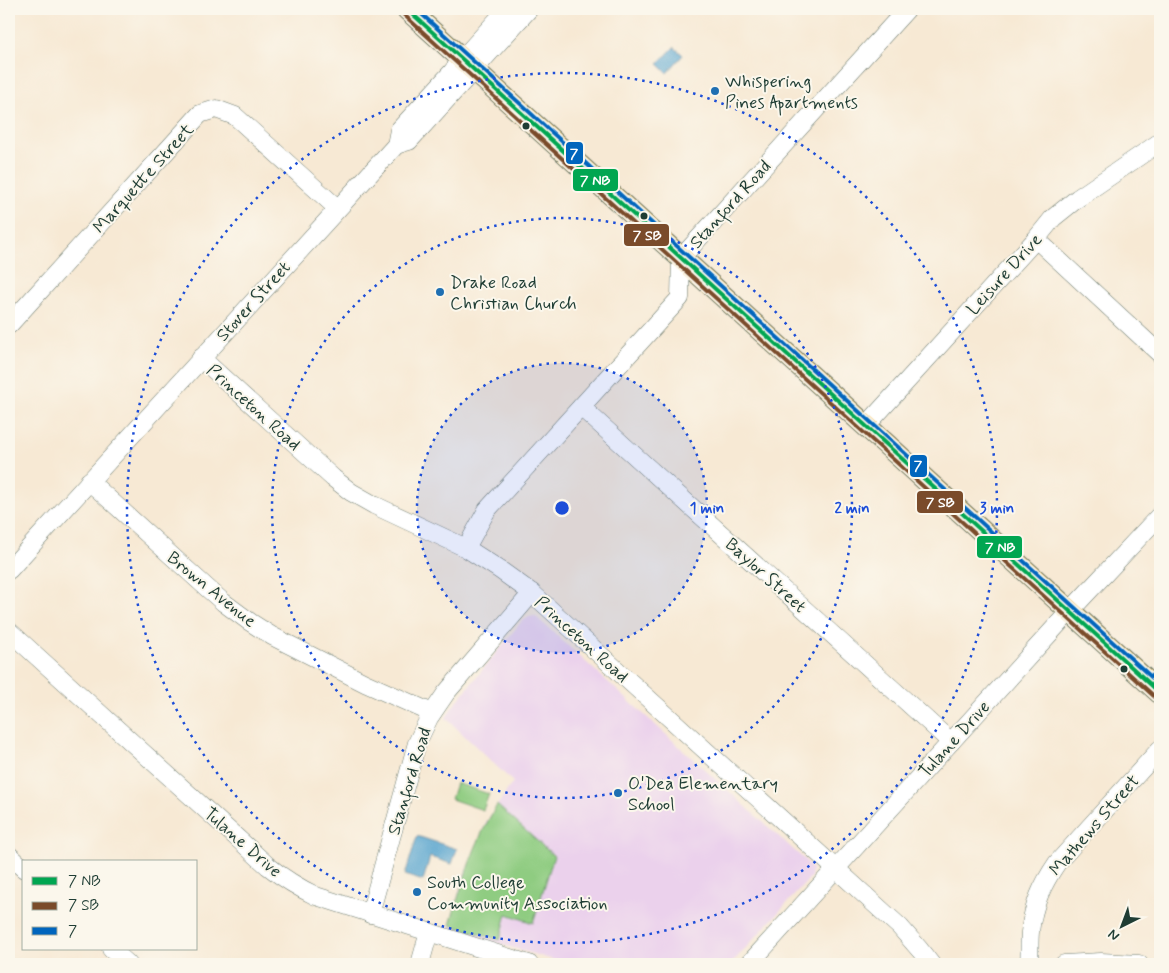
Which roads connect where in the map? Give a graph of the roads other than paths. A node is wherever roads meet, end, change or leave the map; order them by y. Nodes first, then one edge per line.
1 (407, 9) edge
2 (507, 9) edge
3 (529, 9) edge
4 (907, 9) edge
5 (468, 64) junction
6 (1160, 142) edge
7 (337, 208) junction
8 (1036, 240) junction
9 (680, 258) junction
10 (12, 314) edge
11 (1160, 354) edge
12 (201, 358) junction
13 (581, 407) junction
14 (866, 426) junction
15 (89, 482) junction
16 (1160, 514) edge
17 (466, 548) junction
18 (9, 570) edge
19 (532, 593) junction
20 (1070, 611) junction
21 (9, 631) edge
22 (1160, 693) edge
23 (432, 713) junction
24 (951, 742) junction
25 (1160, 749) edge
26 (9, 855) edge
27 (22, 867) edge
28 (836, 868) junction
29 (370, 914) junction
30 (429, 932) junction
31 (112, 950) edge
32 (128, 964) edge
33 (420, 964) edge
34 (529, 964) edge
35 (749, 964) edge
36 (931, 964) edge
37 (1029, 964) edge
38 (1064, 964) edge
39 (1139, 964) edge

1 - 5 main road
2 - 5 street, Stover Street
3 - 5 street, Stover Street
4 - 9 street, Stanford Road
5 - 7 street, Stover Street
5 - 9 main road
6 - 8 street, Leisure Drive
7 - 10 street, Marquette Street
7 - 12 street, Stover Street
8 - 11 street
8 - 14 street, Leisure Drive
9 - 13 street, Stanford Road
9 - 14 main road
12 - 15 street, Stover Street
12 - 17 street, Princeton Road
13 - 17 street, Stanford Road
13 - 24 street, Baylor Street
14 - 20 main road
15 - 18 street, Stover Street
15 - 23 street, Brown Avenue
16 - 20 street, Tulane Drive
17 - 19 street, Princeton Road
19 - 23 street, Stanford Road
19 - 28 street, Princeton Road
20 - 22 main road
20 - 24 street, Tulane Drive
21 - 29 street, Tulane Drive
23 - 29 street, Stanford Road
24 - 28 street, Tulane Drive
25 - 37 street, Mathews Street
26 - 27 street
28 - 35 street, Tulane Drive
28 - 36 street, Princeton Road
29 - 30 street, Tulane Drive
30 - 33 street
30 - 34 street, Tulane Drive
31 - 32 street
38 - 39 street

